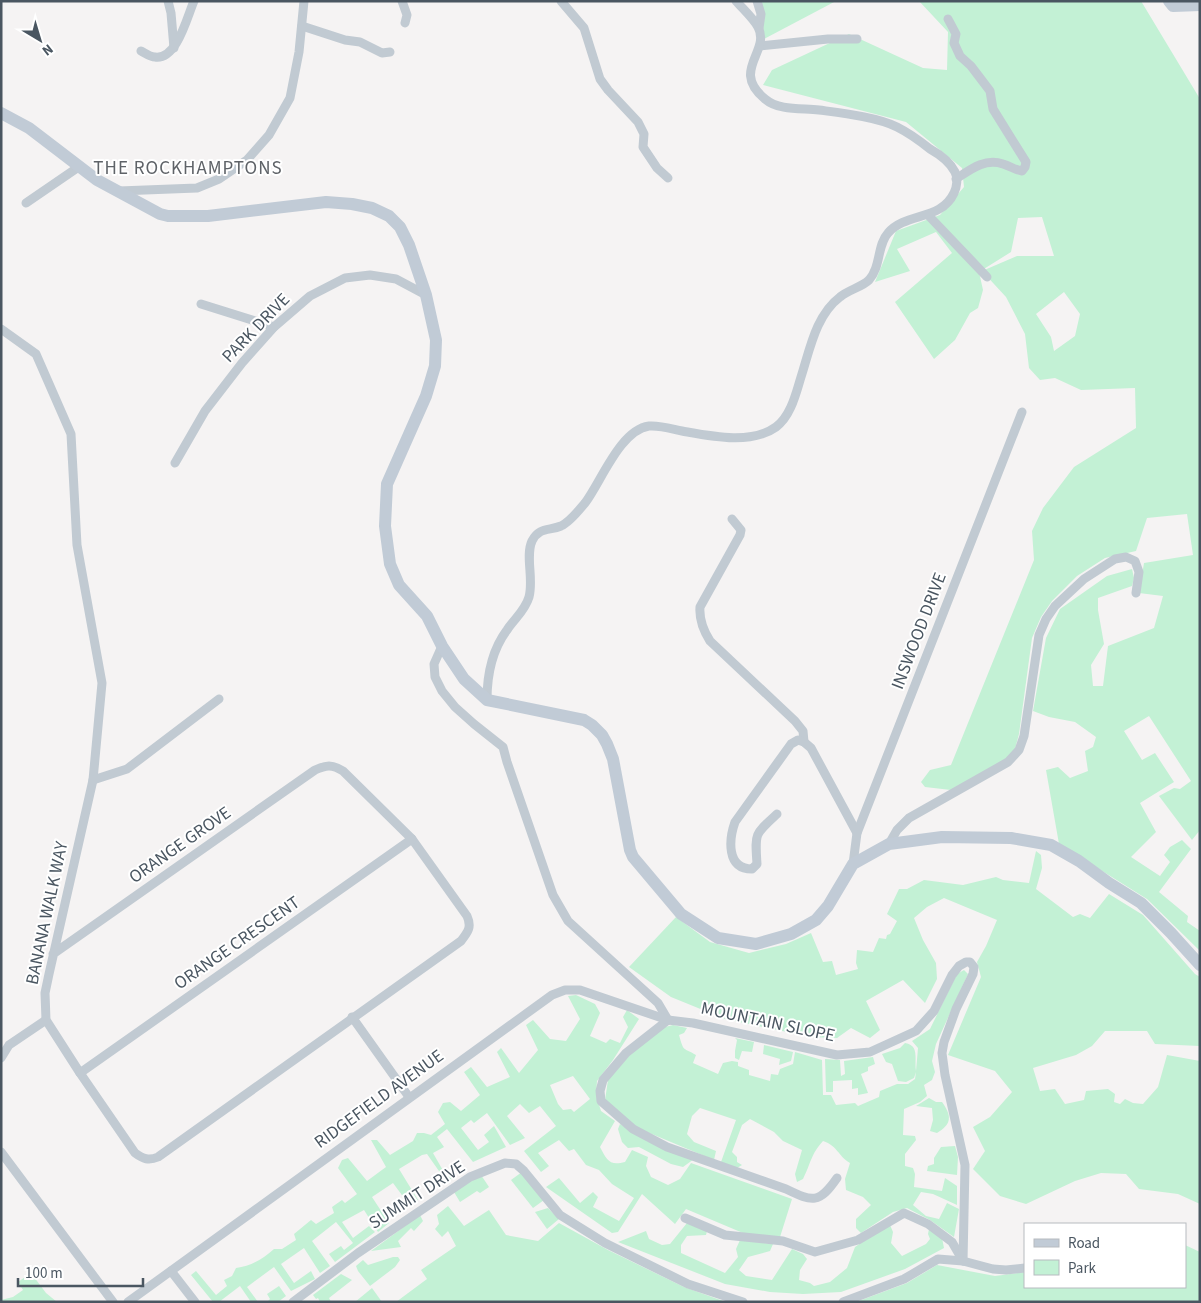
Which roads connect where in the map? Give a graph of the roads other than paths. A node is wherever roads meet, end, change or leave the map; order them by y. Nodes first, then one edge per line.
1 (168, 1) edge
2 (194, 1) edge
3 (304, 1) edge
4 (402, 1) edge
5 (561, 1) edge
6 (736, 1) edge
7 (757, 1) edge
8 (1169, 1) edge
9 (1200, 5) edge
10 (948, 20) dead end
11 (404, 23) dead end
12 (302, 26) junction
13 (760, 28) junction
14 (857, 38) dead end
15 (760, 46) junction
16 (174, 49) junction
17 (140, 51) dead end
18 (390, 52) dead end
19 (1, 113) edge
20 (80, 166) junction
21 (668, 178) dead end
22 (956, 179) junction
23 (116, 191) junction
24 (26, 203) dead end
25 (928, 215) junction
26 (987, 277) dead end
27 (426, 295) junction
28 (201, 304) dead end
29 (274, 327) junction
30 (1, 329) edge
31 (1022, 412) dead end
32 (176, 463) dead end
33 (732, 518) dead end
34 (1136, 592) dead end
35 (442, 646) junction
36 (219, 699) dead end
37 (487, 700) junction
38 (804, 742) junction
39 (93, 780) junction
40 (777, 814) dead end
41 (857, 833) junction
42 (412, 839) junction
43 (889, 844) junction
44 (853, 864) junction
45 (53, 954) junction
46 (1200, 966) edge
47 (352, 1017) junction
48 (46, 1020) junction
49 (668, 1020) junction
50 (1, 1037) edge
51 (9, 1044) junction
52 (1, 1058) edge
53 (80, 1073) junction
54 (409, 1097) junction
55 (1, 1152) edge
56 (838, 1178) dead end
57 (685, 1218) dead end
58 (963, 1261) junction
59 (1024, 1268) edge
60 (171, 1271) junction
61 (113, 1302) edge
62 (128, 1302) edge
63 (195, 1302) edge
64 (293, 1302) edge
65 (742, 1302) edge
66 (843, 1302) edge

1 - 16 street
2 - 16 street
3 - 12 street
4 - 11 street
5 - 21 street
6 - 13 street
7 - 13 street
8 - 9 street
10 - 22 street
12 - 18 street
12 - 23 street
13 - 15 street
14 - 15 street
15 - 22 street
16 - 17 street
19 - 20 street
20 - 23 street
20 - 24 street
22 - 25 street
23 - 27 street
25 - 26 street
25 - 37 street
27 - 29 street, PARK DRIVE
27 - 35 street
28 - 29 street
29 - 32 street, PARK DRIVE
30 - 39 street, BANANA WALK WAY
31 - 41 street, INSWOOD DRIVE
33 - 38 street
34 - 43 street
35 - 37 street
35 - 49 street
36 - 39 street
37 - 44 street
38 - 40 street
38 - 41 street
39 - 45 street, BANANA WALK WAY
41 - 44 street, INSWOOD DRIVE
42 - 45 street, ORANGE GROVE
42 - 47 street
42 - 53 street, ORANGE CRESCENT
43 - 44 street
43 - 46 street
45 - 48 street, BANANA WALK WAY
47 - 53 street
47 - 54 street
48 - 51 street
48 - 53 street
49 - 54 street, RIDGEFIELD AVENUE
49 - 56 street
49 - 58 street, MOUNTAIN SLOPE
50 - 51 street
51 - 52 street
54 - 60 street, RIDGEFIELD AVENUE
55 - 61 street
57 - 58 street
58 - 59 street
58 - 66 street
60 - 62 street, RIDGEFIELD AVENUE
60 - 63 street
64 - 65 street, SUMMIT DRIVE

